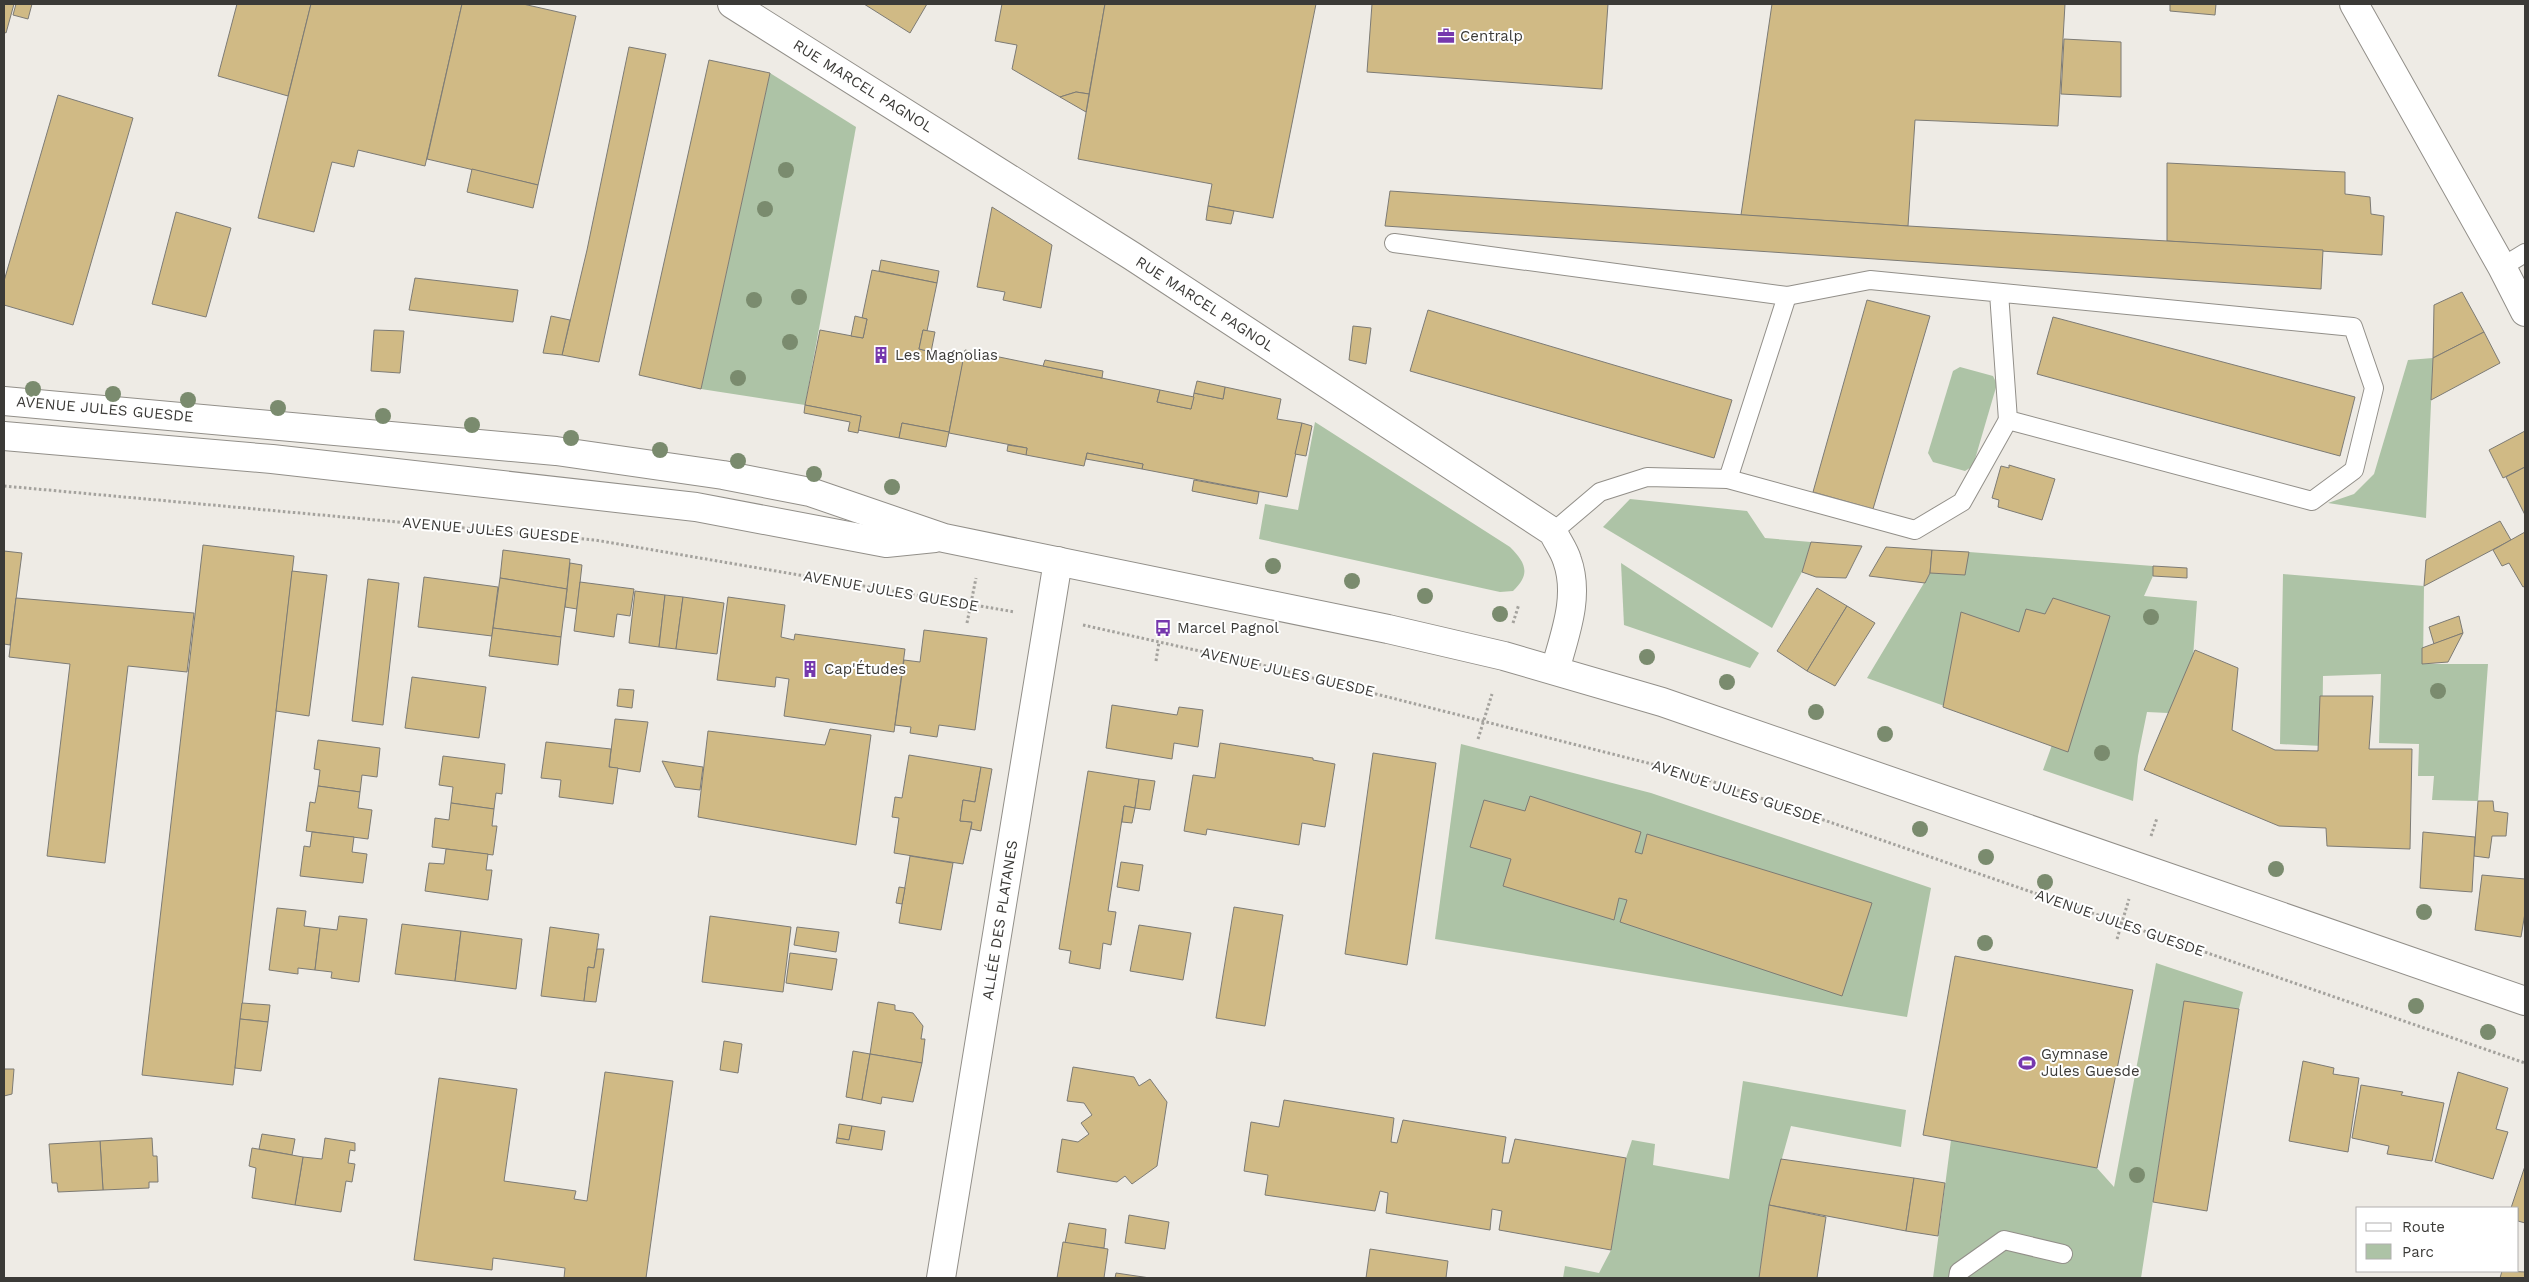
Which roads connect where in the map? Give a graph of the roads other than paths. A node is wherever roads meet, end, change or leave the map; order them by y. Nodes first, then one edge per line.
1 (732, 4) edge
2 (2354, 4) edge
3 (1394, 243) dead end
4 (2525, 253) edge
5 (2502, 267) junction
6 (1999, 293) junction
7 (1787, 296) junction
8 (2525, 312) edge
9 (4, 401) edge
10 (2008, 420) junction
11 (4, 436) edge
12 (1728, 479) junction
13 (1553, 532) junction
14 (944, 538) junction
15 (1058, 561) junction
16 (1555, 670) junction
17 (2525, 1001) edge
18 (2063, 1254) dead end
19 (941, 1278) edge
20 (1958, 1278) edge

1 - 13 street, RUE MARCEL PAGNOL
2 - 5 street
3 - 7 lane
4 - 5 lane
5 - 8 street
6 - 7 lane
6 - 10 lane
6 - 10 lane
7 - 12 lane
9 - 14 street, AVENUE JULES GUESDE
10 - 12 lane
11 - 14 street, AVENUE JULES GUESDE
12 - 13 lane
13 - 16 street
14 - 15 street, AVENUE JULES GUESDE
15 - 16 street, AVENUE JULES GUESDE
15 - 19 street, ALLÉE DES PLATANES
16 - 17 street, AVENUE JULES GUESDE
18 - 20 lane

